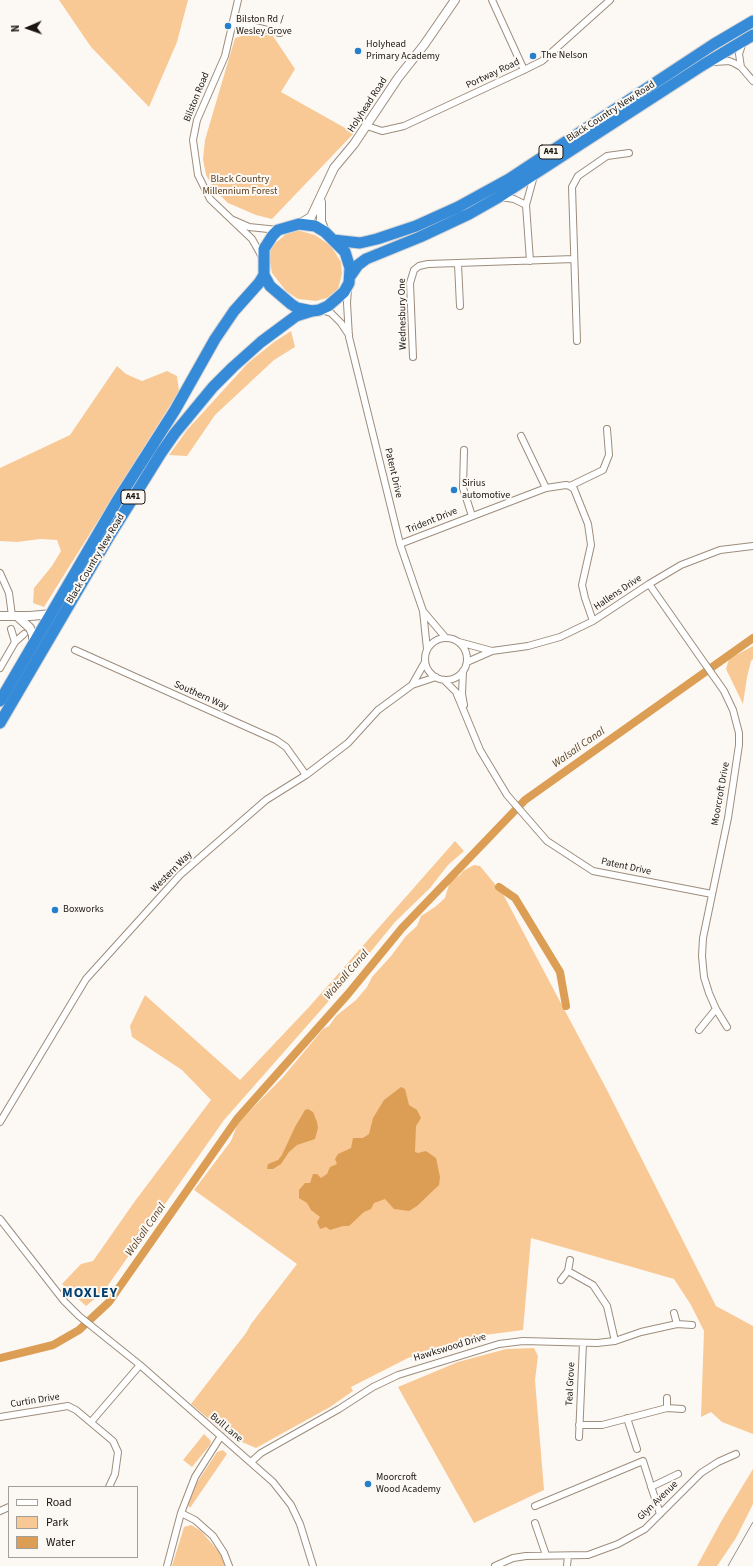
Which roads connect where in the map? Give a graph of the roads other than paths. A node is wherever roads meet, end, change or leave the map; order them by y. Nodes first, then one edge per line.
1 (238, 0) edge
2 (455, 0) edge
3 (492, 0) edge
4 (610, 0) edge
5 (753, 21) edge
6 (234, 22) junction
7 (280, 33) dead end
8 (748, 38) edge
9 (703, 66) junction
10 (741, 67) junction
11 (524, 70) junction
12 (753, 82) edge
13 (367, 126) junction
14 (629, 153) dead end
15 (534, 176) junction
16 (322, 193) junction
17 (499, 197) junction
18 (526, 205) junction
19 (228, 218) junction
20 (300, 224) junction
21 (278, 230) junction
22 (329, 236) junction
23 (263, 259) junction
24 (574, 260) junction
25 (530, 261) junction
26 (458, 264) junction
27 (264, 275) junction
28 (350, 279) junction
29 (460, 306) dead end
30 (315, 310) junction
31 (349, 337) junction
32 (577, 341) dead end
33 (413, 357) dead end
34 (607, 429) dead end
35 (522, 436) dead end
36 (464, 450) dead end
37 (570, 486) junction
38 (546, 488) junction
39 (472, 516) junction
40 (400, 544) junction
41 (753, 546) edge
42 (0, 573) edge
43 (649, 584) junction
44 (423, 611) junction
45 (52, 614) junction
46 (0, 616) edge
47 (15, 617) junction
48 (593, 621) junction
49 (11, 629) dead end
50 (24, 634) dead end
51 (444, 638) junction
52 (15, 642) junction
53 (459, 642) junction
54 (33, 646) junction
55 (427, 649) junction
56 (76, 650) dead end
57 (492, 651) junction
58 (425, 662) junction
59 (467, 662) junction
60 (0, 668) edge
61 (463, 671) junction
62 (436, 677) junction
63 (444, 680) junction
64 (412, 685) junction
65 (0, 701) edge
66 (466, 714) junction
67 (0, 723) edge
68 (306, 775) junction
69 (712, 894) junction
70 (716, 1009) junction
71 (728, 1027) dead end
72 (699, 1030) dead end
73 (0, 1122) edge
74 (0, 1218) edge
75 (570, 1260) dead end
76 (568, 1271) junction
77 (561, 1280) dead end
78 (674, 1313) dead end
79 (677, 1324) junction
80 (692, 1324) dead end
81 (615, 1341) junction
82 (583, 1343) junction
83 (140, 1365) junction
84 (667, 1398) dead end
85 (667, 1408) junction
86 (682, 1409) dead end
87 (0, 1417) edge
88 (627, 1418) junction
89 (92, 1422) junction
90 (579, 1425) junction
91 (221, 1436) junction
92 (579, 1437) dead end
93 (637, 1449) dead end
94 (736, 1454) dead end
95 (251, 1462) junction
96 (678, 1474) dead end
97 (109, 1486) edge
98 (651, 1487) junction
99 (535, 1506) dead end
100 (181, 1513) junction
101 (660, 1514) junction
102 (534, 1523) dead end
103 (546, 1555) junction
104 (568, 1556) junction
105 (167, 1566) edge
106 (229, 1566) edge
107 (313, 1566) edge
108 (494, 1566) edge
109 (567, 1566) edge

1 - 6 street, Bilston Road
2 - 13 street, Holyhead Road
3 - 11 street
4 - 11 street, Portway Road
5 - 22 highway, Black Country New Road / A41
6 - 7 street
6 - 19 street, Bilston Road
8 - 9 highway, Black Country New Road / A41
8 - 10 street
9 - 10 street
9 - 15 highway, Black Country New Road / A41
10 - 12 street
11 - 13 street, Portway Road
13 - 16 street, Holyhead Road
14 - 24 street
15 - 17 highway, Black Country New Road / A41
15 - 18 street
16 - 20 street, Holyhead Road
16 - 22 street, Holyhead Road
17 - 18 street
17 - 28 highway, Black Country New Road / A41
18 - 25 street
19 - 21 street, Bilston Road
19 - 23 street, Bilston Road
20 - 21 highway, A41
20 - 22 highway, A41
21 - 23 highway
22 - 28 highway, A41
23 - 27 highway
24 - 25 street, Wednesbury One
24 - 32 street
25 - 26 street, Wednesbury One
26 - 29 street
26 - 33 street, Wednesbury One
27 - 30 highway
27 - 45 highway, Black Country New Road / A41
28 - 30 highway, A41
28 - 31 street, Patent Drive
30 - 31 street, Patent Drive
30 - 67 highway, Black Country New Road / A41
31 - 40 street, Patent Drive
34 - 37 street, Trident Drive
35 - 38 street
36 - 39 street, Trident Drive
37 - 38 street, Trident Drive
37 - 48 street
38 - 39 street, Trident Drive
39 - 40 street, Trident Drive
40 - 44 street, Patent Drive
41 - 43 street, Hallens Drive
42 - 47 street
43 - 48 street, Hallens Drive
43 - 69 street, Moorcroft Drive
44 - 51 street, Patent Drive
44 - 55 street, Patent Drive
45 - 47 street
45 - 54 highway, Black Country New Road / A41
46 - 47 street
47 - 54 street
48 - 57 street, Hallens Drive
49 - 52 street
50 - 52 street
51 - 53 street
51 - 55 street
52 - 60 street
53 - 57 street, Hallens Drive
53 - 59 street
54 - 65 highway, Black Country New Road / A41
55 - 58 street
56 - 68 street, Southern Way
57 - 59 street, Hallens Drive
58 - 62 street
58 - 64 street, Western Way
59 - 61 street
61 - 63 street
61 - 66 street
62 - 63 street
62 - 64 street, Western Way
63 - 66 street
64 - 68 street, Western Way
66 - 69 street, Patent Drive
68 - 73 street, Western Way
69 - 70 street, Moorcroft Drive
70 - 71 street, Moorcroft Drive
70 - 72 street
74 - 83 street, Bull Lane
75 - 76 street
76 - 77 street
76 - 81 street
78 - 79 street
79 - 80 street, Hawkswood Drive
79 - 81 street, Hawkswood Drive
81 - 82 street, Hawkswood Drive
82 - 90 street, Teal Grove
82 - 95 street, Hawkswood Drive
83 - 89 street
83 - 91 street, Bull Lane
84 - 85 street
85 - 86 street
85 - 88 street
87 - 89 street, Curtin Drive
88 - 90 street
88 - 93 street
89 - 97 street, Curtin Drive
90 - 92 street, Teal Grove
91 - 95 street, Bull Lane
91 - 100 street
94 - 101 street, Glyn Avenue
95 - 107 street, Bull Lane
96 - 98 street
98 - 99 street
98 - 101 street
100 - 105 street
100 - 106 street
101 - 104 street, Glyn Avenue
102 - 103 street
103 - 104 street, Glyn Avenue
103 - 108 street, Glyn Avenue
104 - 109 street

